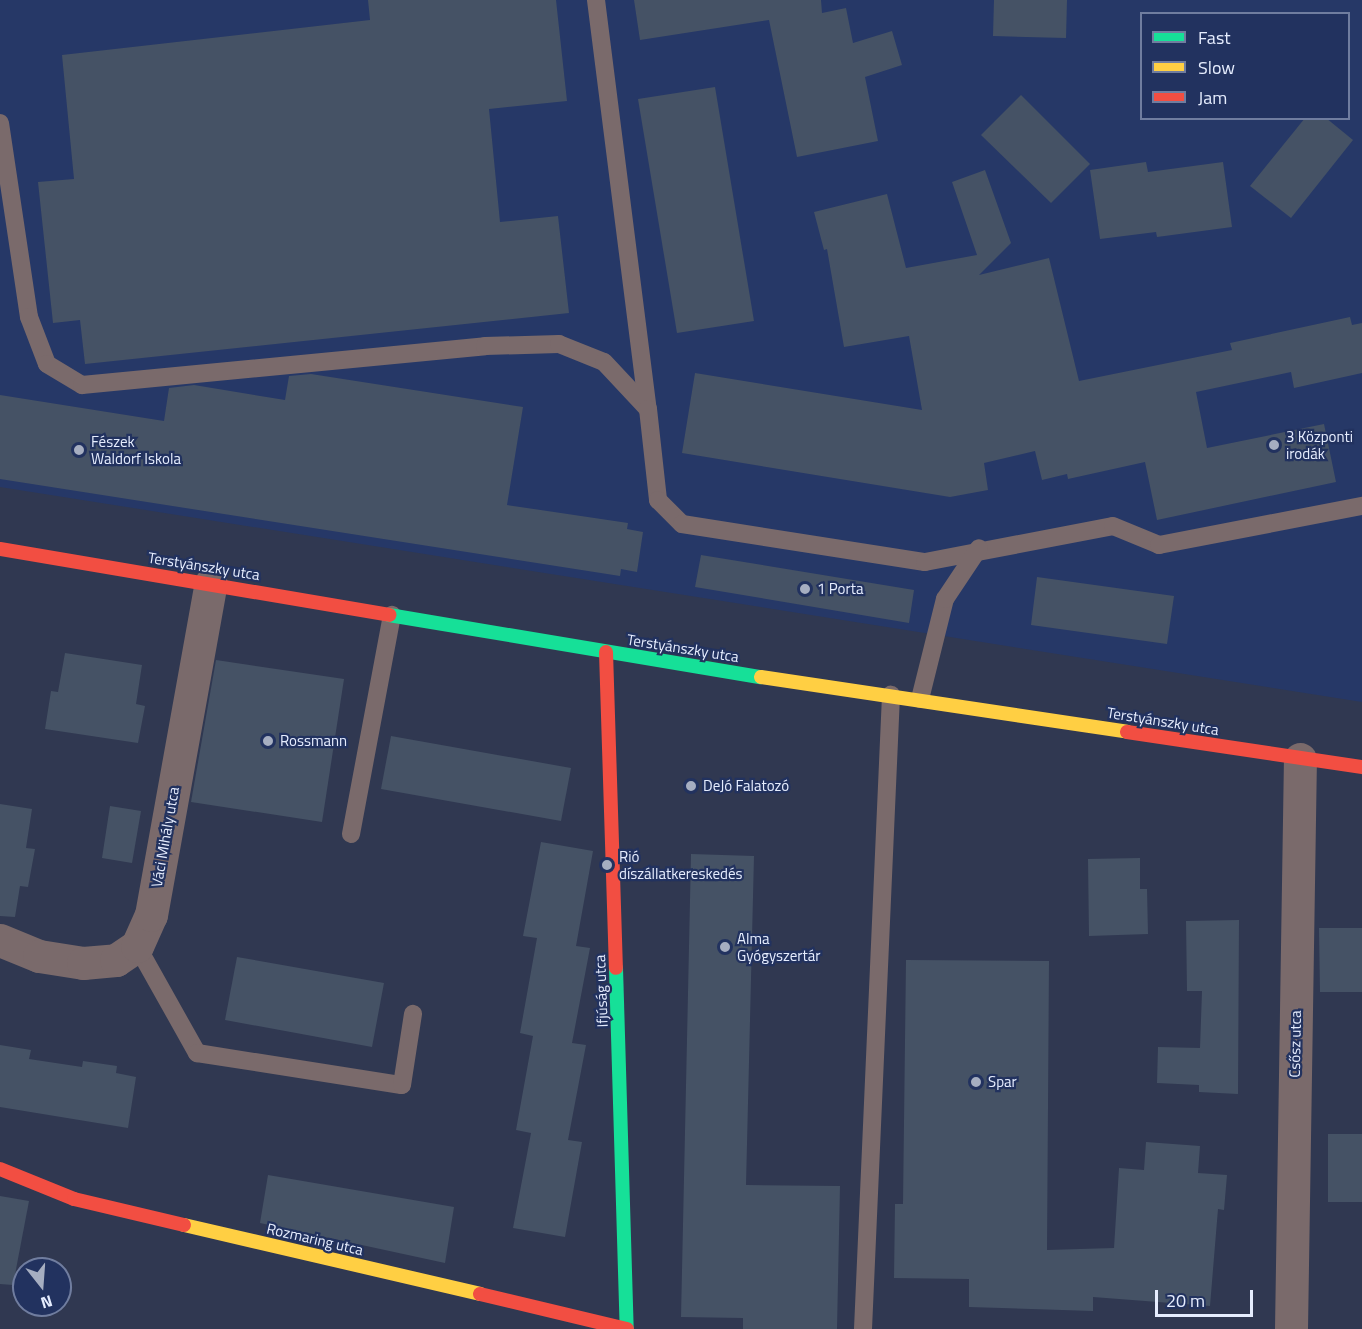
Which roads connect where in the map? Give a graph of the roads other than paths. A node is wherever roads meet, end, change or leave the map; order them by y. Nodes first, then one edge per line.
1 (596, 0) edge
2 (0, 123) edge
3 (648, 409) junction
4 (1362, 506) edge
5 (979, 548) junction
6 (0, 549) edge
7 (211, 583) junction
8 (392, 615) junction
9 (606, 652) junction
10 (891, 695) junction
11 (920, 699) junction
12 (1300, 759) junction
13 (1362, 767) edge
14 (351, 834) dead end
15 (0, 940) edge
16 (137, 946) junction
17 (413, 1014) dead end
18 (0, 1169) edge
19 (627, 1329) edge
20 (863, 1329) edge
21 (1291, 1329) edge

1 - 3 lane
2 - 3 lane
3 - 5 lane
4 - 5 lane
5 - 11 lane
6 - 7 main road, Terstyánszky utca
7 - 8 main road, Terstyánszky utca
7 - 16 street, Váci Mihály utca
8 - 9 main road, Terstyánszky utca
8 - 14 lane
9 - 10 main road, Terstyánszky utca
9 - 19 main road, Ifjúság utca
10 - 11 main road, Terstyánszky utca
10 - 20 lane
11 - 12 main road, Terstyánszky utca
12 - 13 main road, Terstyánszky utca
12 - 21 street, Csősz utca
15 - 16 street
16 - 17 lane
18 - 19 main road, Rozmaring utca

